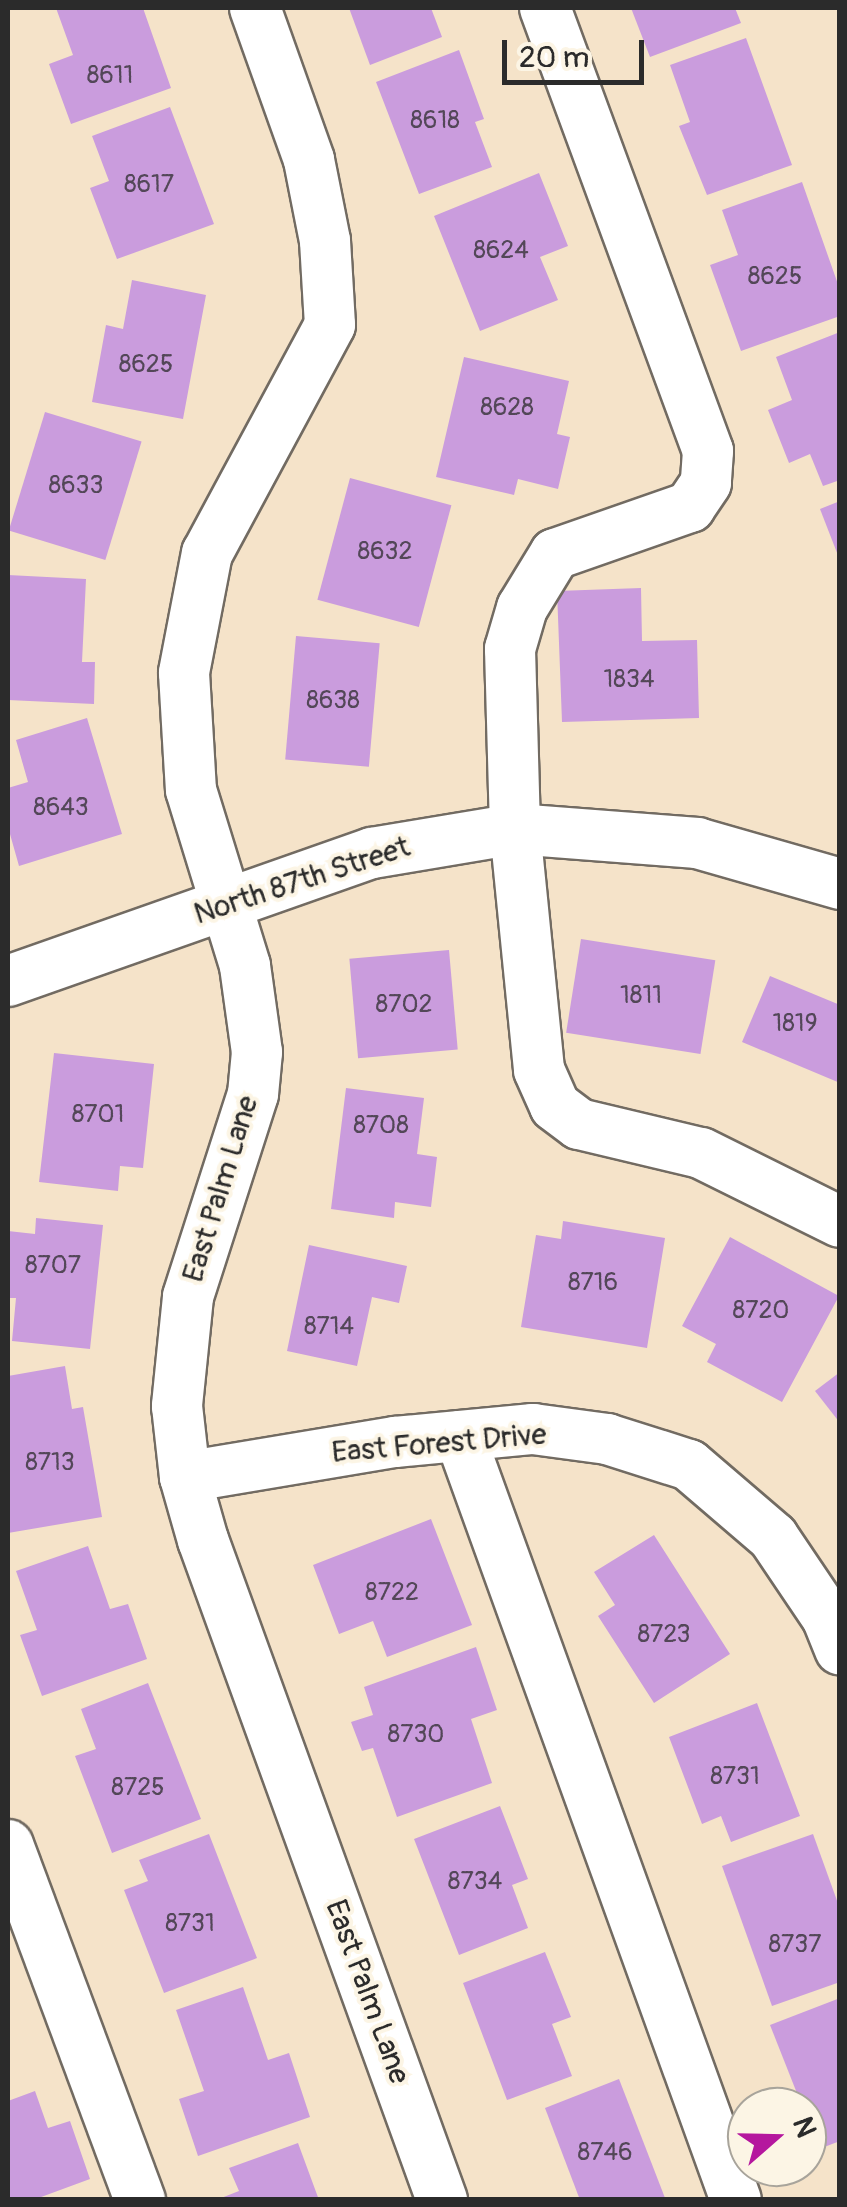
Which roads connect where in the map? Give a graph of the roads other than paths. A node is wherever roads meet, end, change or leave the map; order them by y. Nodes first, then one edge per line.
1 (256, 8) edge
2 (545, 8) edge
3 (515, 829) junction
4 (840, 884) edge
5 (225, 904) junction
6 (8, 980) edge
7 (840, 1222) edge
8 (460, 1436) junction
9 (184, 1477) junction
10 (840, 1650) edge
11 (8, 1845) edge
12 (140, 2200) edge
13 (442, 2200) edge
14 (736, 2200) edge

1 - 5 street, East Palm Lane
2 - 3 street
3 - 4 street, North 87th Street
3 - 5 street, North 87th Street
3 - 7 street
5 - 6 street, North 87th Street
5 - 9 street, East Palm Lane
8 - 9 street, East Forest Drive
8 - 10 street, East Forest Drive
8 - 14 street
9 - 13 street, East Palm Lane
11 - 12 street

